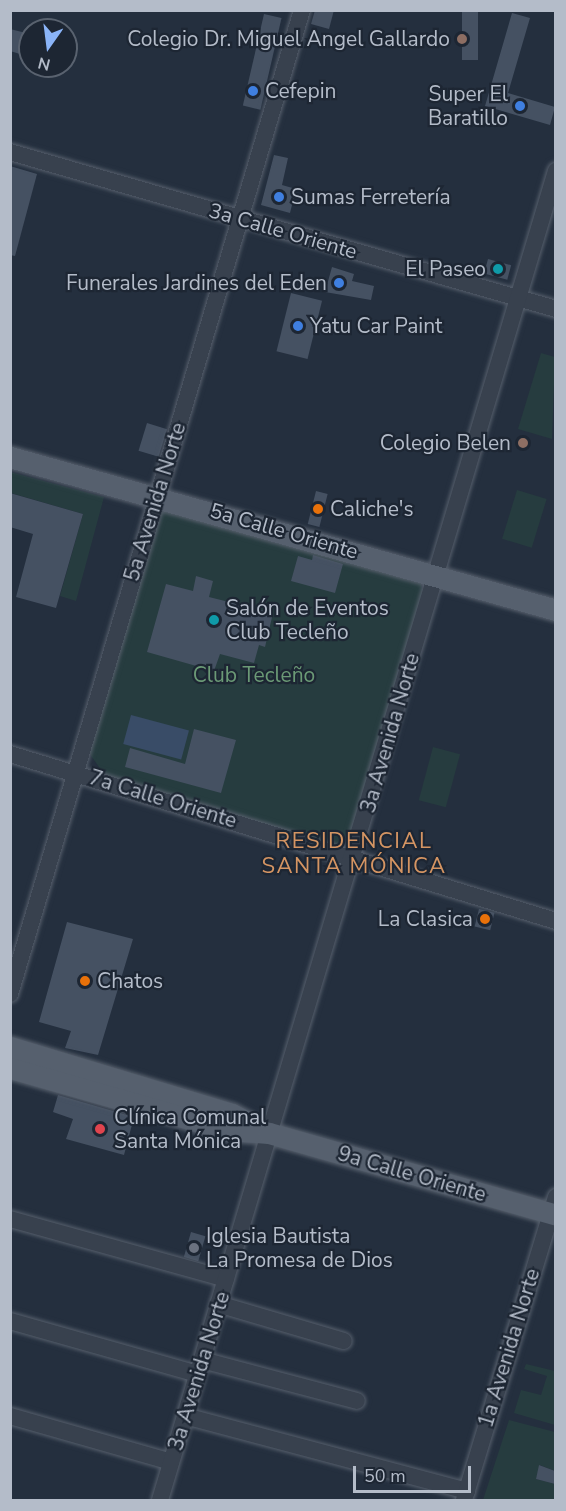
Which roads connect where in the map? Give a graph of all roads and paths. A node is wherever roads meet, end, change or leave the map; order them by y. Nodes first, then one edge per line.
1 (302, 10) edge
2 (10, 152) edge
3 (555, 171) edge
4 (240, 219) junction
5 (518, 298) junction
6 (555, 309) edge
7 (10, 457) edge
8 (157, 495) junction
9 (436, 576) junction
10 (555, 610) edge
11 (10, 754) edge
12 (76, 772) junction
13 (353, 858) junction
14 (555, 921) edge
15 (10, 994) edge
16 (10, 1047) edge
17 (10, 1068) edge
18 (269, 1133) junction
19 (554, 1208) edge
20 (10, 1219) edge
21 (226, 1279) junction
22 (218, 1304) junction
23 (10, 1321) edge
24 (344, 1341) dead end
25 (200, 1367) junction
26 (357, 1401) dead end
27 (10, 1416) edge
28 (185, 1416) junction
29 (171, 1462) junction
30 (465, 1496) edge
31 (160, 1500) edge

1 - 4 street, 5a Avenida Norte
2 - 4 street, 3a Calle Oriente
3 - 5 street, 3a Avenida Norte
4 - 5 street, 3a Calle Oriente
4 - 8 street, 5a Avenida Norte
5 - 6 street, 3a Calle Oriente
5 - 9 street, 3a Avenida Norte
7 - 8 main road, 5a Calle Oriente
8 - 9 main road, 5a Calle Oriente
8 - 12 street, 5a Avenida Norte
9 - 10 main road, 5a Calle Oriente
9 - 13 street, 3a Avenida Norte
11 - 12 street, 7a Calle Oriente
12 - 13 street, 7a Calle Oriente
12 - 15 street, 5a Avenida Norte
13 - 14 street, 7a Calle Oriente
13 - 18 street, 3a Avenida Norte
16 - 18 main road, 9a Calle Oriente
17 - 18 main road, 9a Calle Oriente
18 - 19 main road, 9a Calle Oriente
18 - 21 street, 3a Avenida Norte
19 - 30 street, 1a Avenida Norte
20 - 21 street
21 - 22 street, 3a Avenida Norte
22 - 24 street
22 - 25 street, 3a Avenida Norte
23 - 25 street
25 - 26 street
25 - 28 street, 3a Avenida Norte
27 - 29 street
28 - 29 street, 3a Avenida Norte
28 - 30 street
29 - 31 street, 3a Avenida Norte

